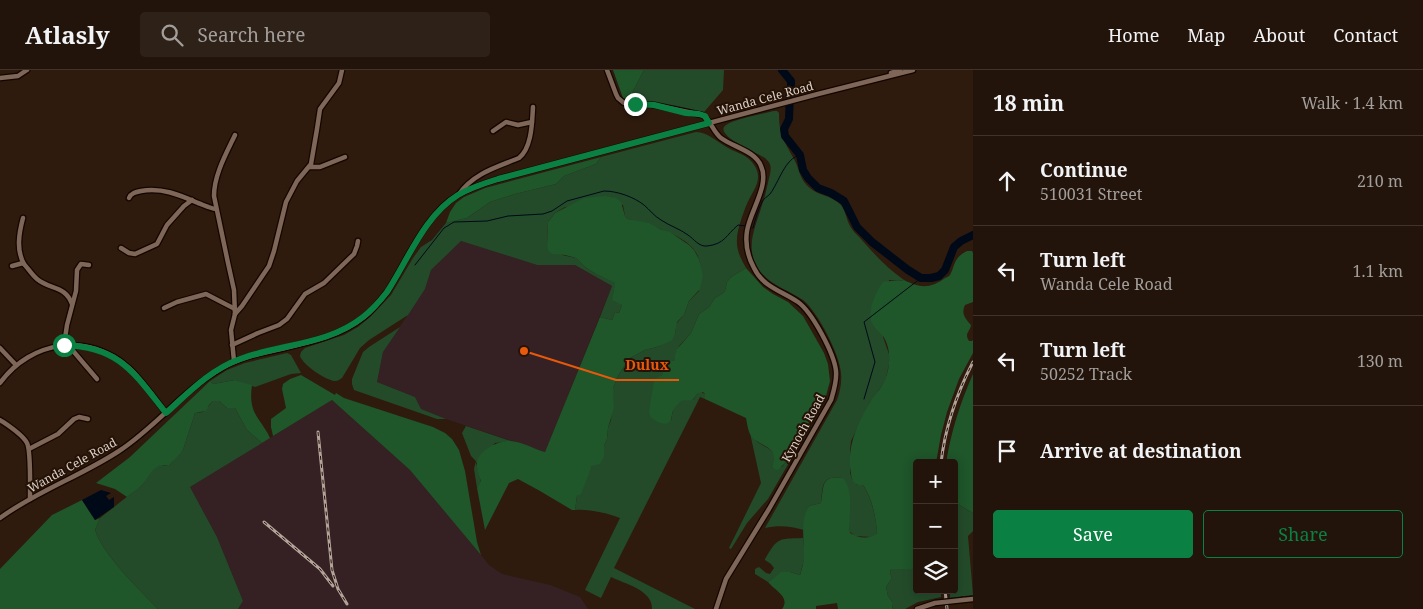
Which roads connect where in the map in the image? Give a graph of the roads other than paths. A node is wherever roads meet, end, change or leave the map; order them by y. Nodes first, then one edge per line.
1 (27, 70) edge
2 (342, 70) edge
3 (606, 70) edge
4 (900, 70) edge
5 (913, 70) edge
6 (883, 77) junction
7 (0, 78) edge
8 (533, 107) dead end
9 (532, 122) junction
10 (709, 123) junction
11 (493, 131) dead end
12 (235, 135) dead end
13 (345, 157) dead end
14 (309, 167) junction
15 (458, 195) junction
16 (128, 198) dead end
17 (192, 200) junction
18 (216, 209) junction
19 (23, 218) dead end
20 (358, 241) dead end
21 (122, 248) dead end
22 (24, 264) junction
23 (89, 265) dead end
24 (12, 266) dead end
25 (72, 304) junction
26 (164, 308) dead end
27 (235, 312) junction
28 (66, 345) junction
29 (232, 345) junction
30 (0, 348) edge
31 (234, 361) junction
32 (16, 365) junction
33 (97, 379) dead end
34 (0, 383) edge
35 (166, 413) junction
36 (88, 419) dead end
37 (0, 420) edge
38 (29, 449) junction
39 (30, 499) junction
40 (0, 518) edge
41 (973, 599) edge
42 (716, 609) edge
43 (917, 609) edge

1 - 7 street
2 - 14 street
3 - 10 street, Kynoch Road
4 - 6 street, Wanda Cele Road
5 - 6 street, Wanda Cele Road
6 - 10 street, Wanda Cele Road
8 - 9 street
9 - 11 street
9 - 15 street
10 - 15 street, Wanda Cele Road
10 - 42 street, Kynoch Road
12 - 18 street
13 - 14 street
14 - 27 street
15 - 31 street, Wanda Cele Road
16 - 17 street
17 - 18 street
17 - 21 street
18 - 27 street
19 - 22 street
20 - 29 street
22 - 24 street
22 - 25 street
23 - 25 street
25 - 28 street
26 - 27 street
27 - 29 street
28 - 32 street
28 - 33 street
28 - 35 street
29 - 31 street
30 - 32 street
31 - 35 street, Wanda Cele Road
32 - 34 street
35 - 39 street, Wanda Cele Road
36 - 38 street
37 - 38 street
38 - 39 street
39 - 40 street, Wanda Cele Road
41 - 43 street, bridge

